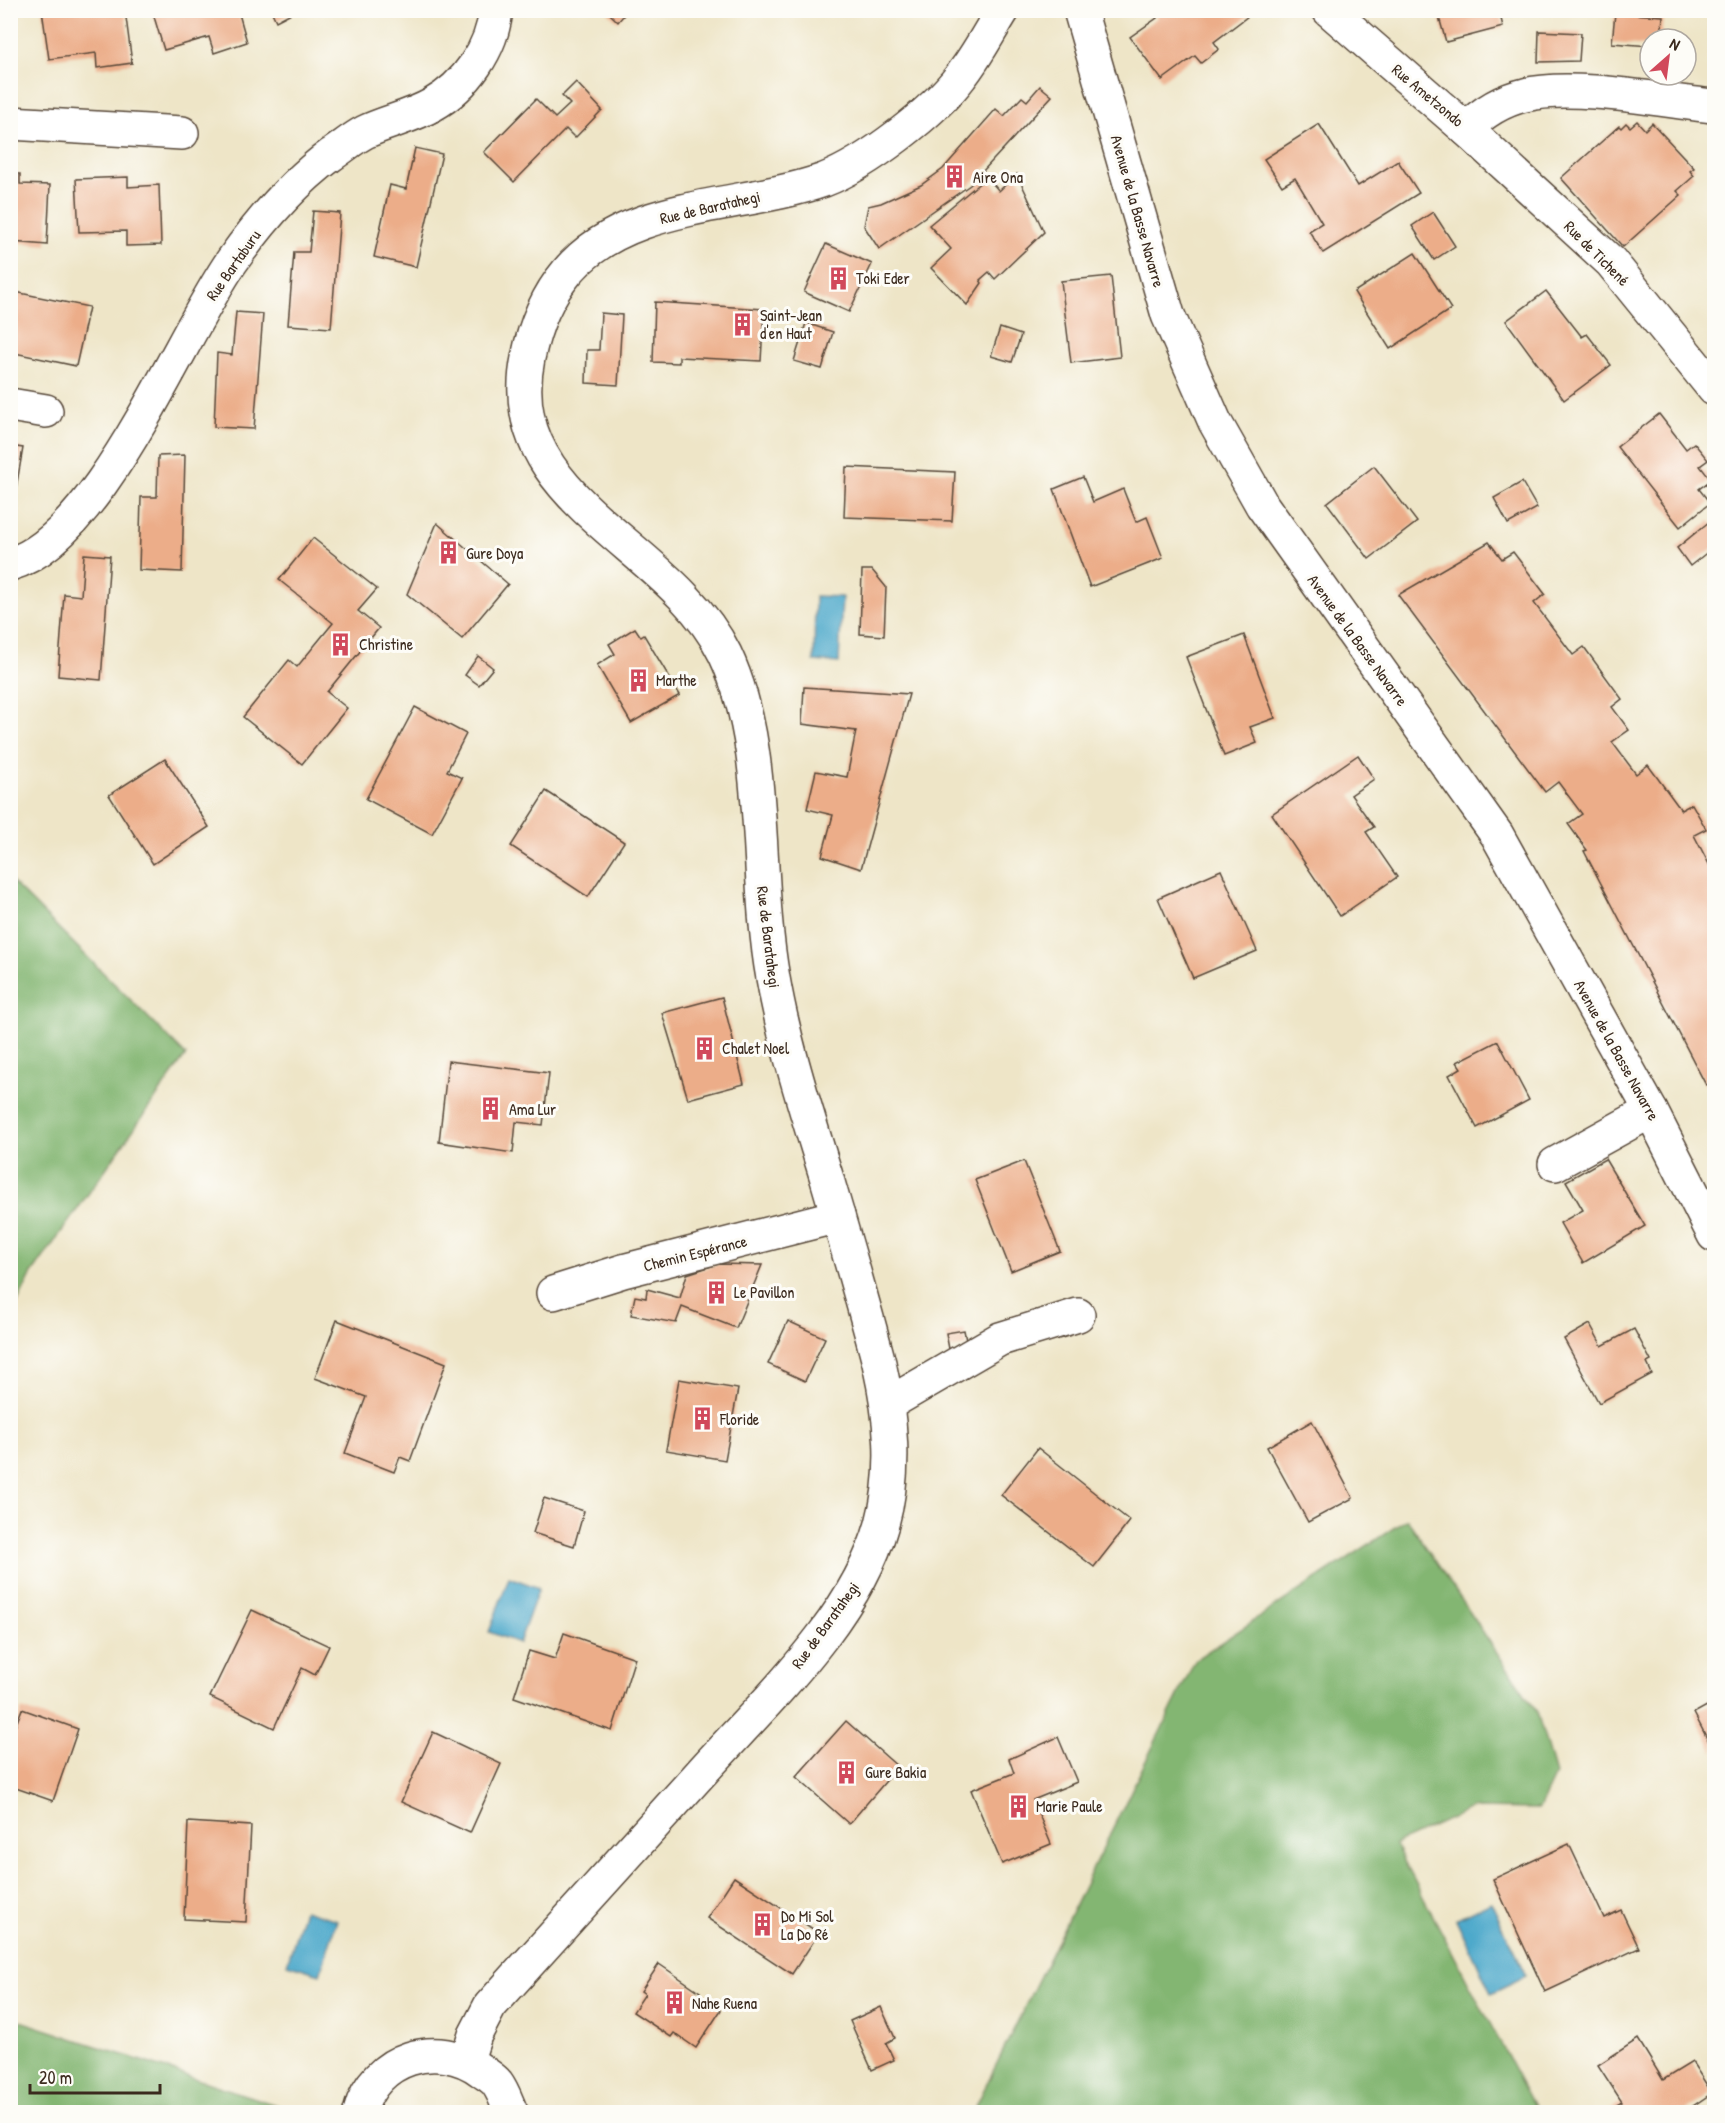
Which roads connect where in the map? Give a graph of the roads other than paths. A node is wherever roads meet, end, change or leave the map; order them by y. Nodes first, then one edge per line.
1 (1003, 10) edge
2 (1080, 10) edge
3 (1329, 10) edge
4 (496, 12) edge
5 (1714, 106) edge
6 (10, 123) edge
7 (1466, 129) junction
8 (182, 133) dead end
9 (1714, 389) edge
10 (10, 405) edge
11 (46, 411) dead end
12 (10, 564) edge
13 (1651, 1111) junction
14 (1555, 1164) dead end
15 (838, 1215) junction
16 (1714, 1234) edge
17 (553, 1293) dead end
18 (1078, 1315) dead end
19 (888, 1404) junction
20 (467, 2060) junction
21 (360, 2112) edge
22 (511, 2112) edge

1 - 15 street, Rue de Baratahegi
2 - 13 street, Avenue de la Basse Navarre
3 - 7 street, Rue Ametzondo
4 - 12 street, Rue Bartaburu
5 - 7 street, Rue Ametzondo
6 - 8 street
7 - 9 street, Rue de Tichené
10 - 11 street
13 - 14 street
13 - 16 street, Avenue de la Basse Navarre
15 - 17 street, Chemin Espérance
15 - 19 street, Rue de Baratahegi
18 - 19 street
19 - 20 street, Rue de Baratahegi
20 - 21 street
20 - 22 street

